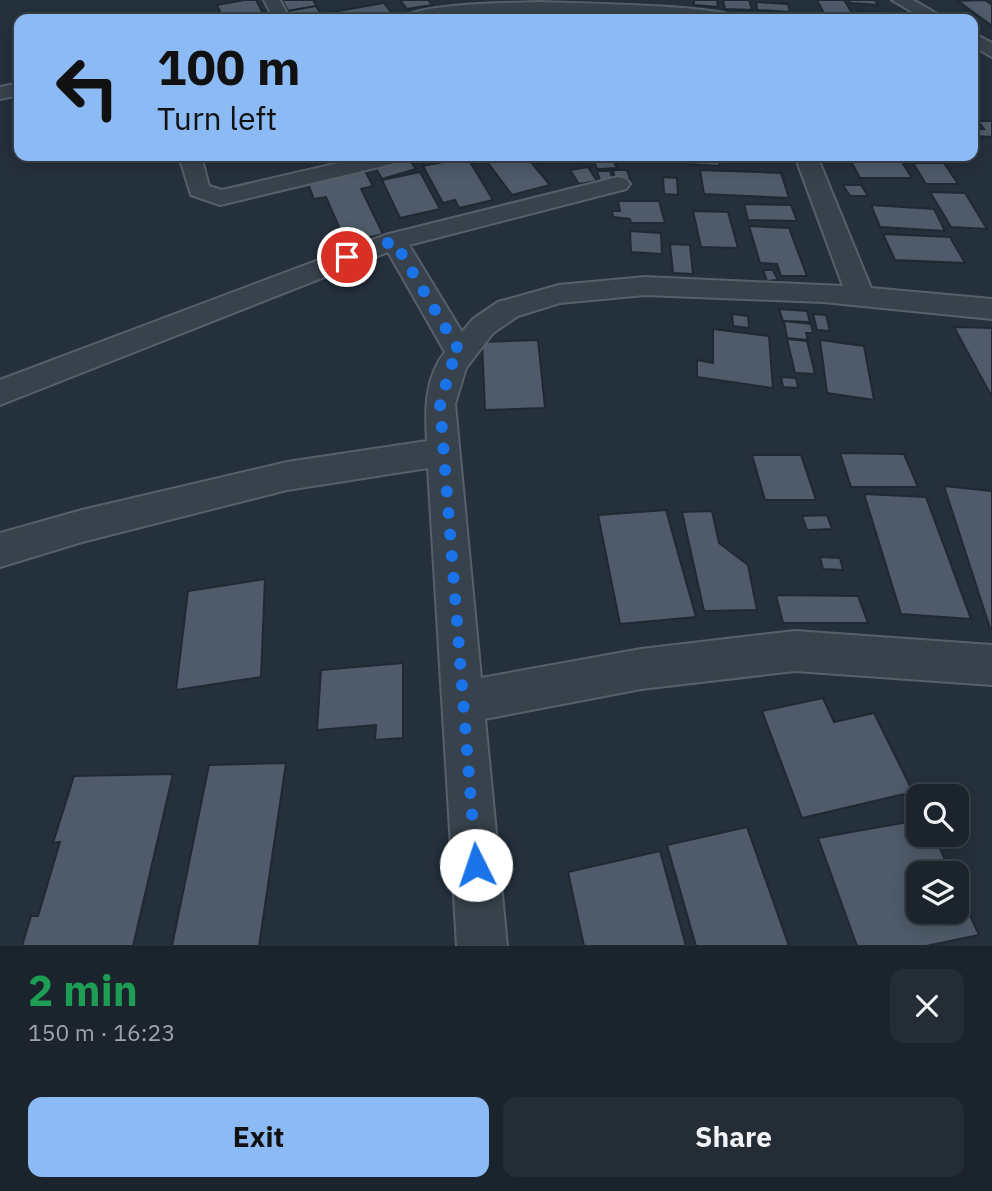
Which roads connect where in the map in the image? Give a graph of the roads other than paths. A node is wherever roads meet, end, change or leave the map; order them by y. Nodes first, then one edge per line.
1 (900, 0) edge
2 (440, 14) edge
3 (687, 14) edge
4 (927, 14) edge
5 (191, 161) edge
6 (375, 161) edge
7 (808, 161) edge
8 (618, 184) dead end
9 (394, 241) junction
10 (861, 297) junction
11 (992, 309) edge
12 (461, 354) junction
13 (0, 393) edge
14 (444, 452) junction
15 (0, 550) edge
16 (992, 665) edge
17 (464, 702) junction
18 (482, 946) edge

1 - 4 street
2 - 3 street
5 - 6 street
7 - 10 street
8 - 9 street
9 - 12 street
9 - 13 street
10 - 11 street
10 - 12 street
12 - 14 street
14 - 15 street
14 - 17 street
16 - 17 street
17 - 18 street

